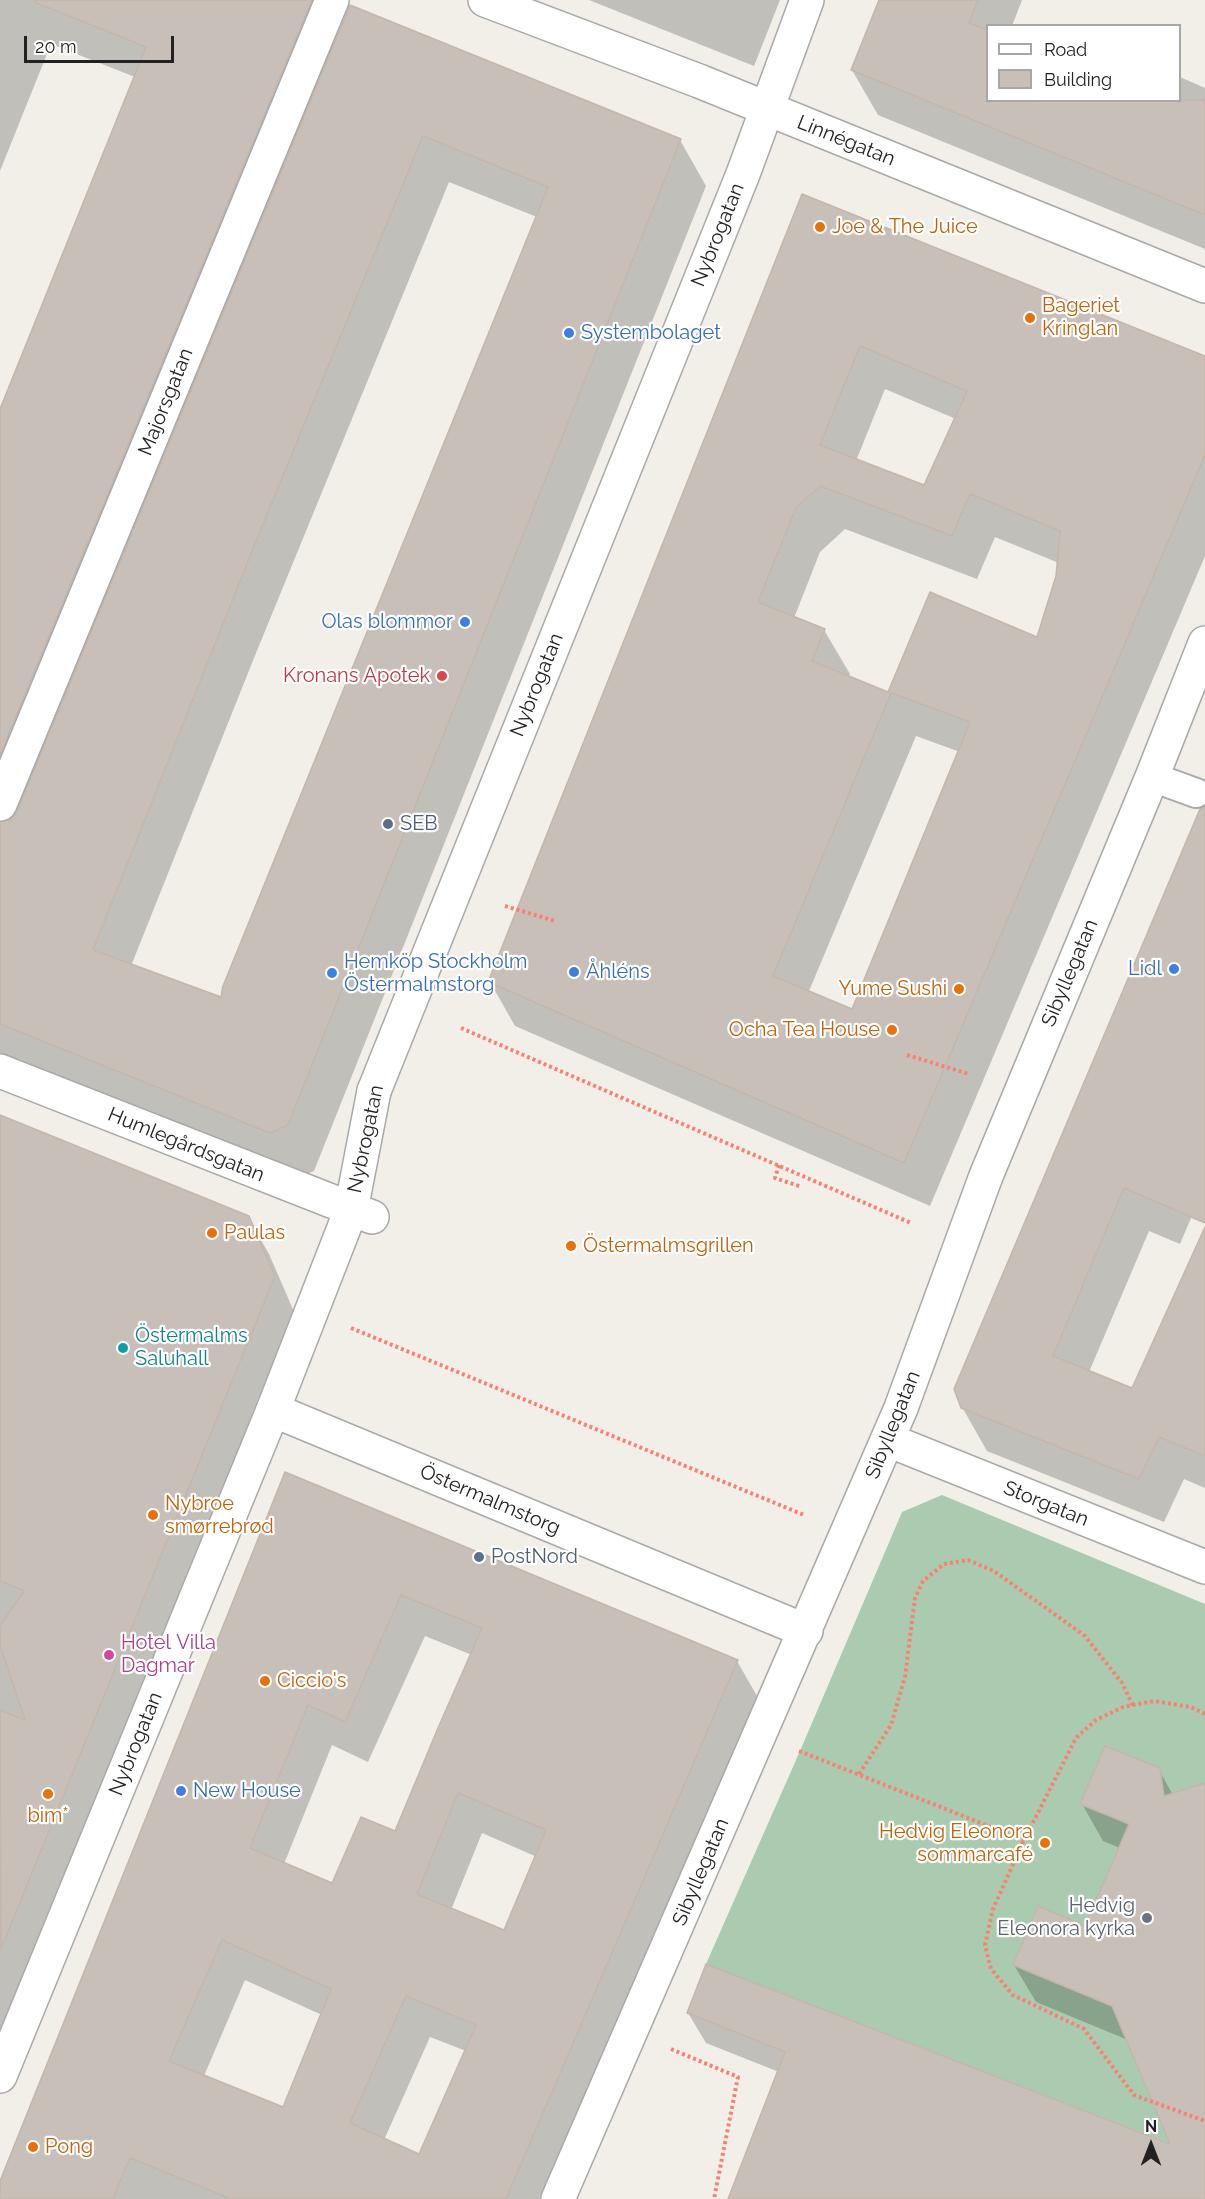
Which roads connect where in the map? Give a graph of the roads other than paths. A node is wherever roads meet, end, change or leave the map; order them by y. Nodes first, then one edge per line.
1 (332, 0) edge
2 (485, 0) edge
3 (807, 0) edge
4 (767, 109) junction
5 (1205, 286) edge
6 (1205, 643) edge
7 (1152, 777) junction
8 (1196, 793) dead end
9 (0, 804) edge
10 (0, 1071) edge
11 (361, 1214) junction
12 (273, 1410) junction
13 (888, 1440) junction
14 (1205, 1567) edge
15 (806, 1631) junction
16 (0, 2076) edge
17 (558, 2199) edge

1 - 9 street, Majorsgatan
2 - 4 street, Linnégatan
3 - 4 street, Nybrogatan
4 - 5 street, Linnégatan
4 - 11 street, Nybrogatan
6 - 7 street, Sibyllegatan
7 - 8 lane
7 - 13 street, Sibyllegatan
10 - 11 street, Humlegårdsgatan
11 - 12 street, Nybrogatan
12 - 15 street, Östermalmstorg
12 - 16 street, Nybrogatan
13 - 14 street, Storgatan
13 - 15 street, Sibyllegatan
15 - 17 street, Sibyllegatan

